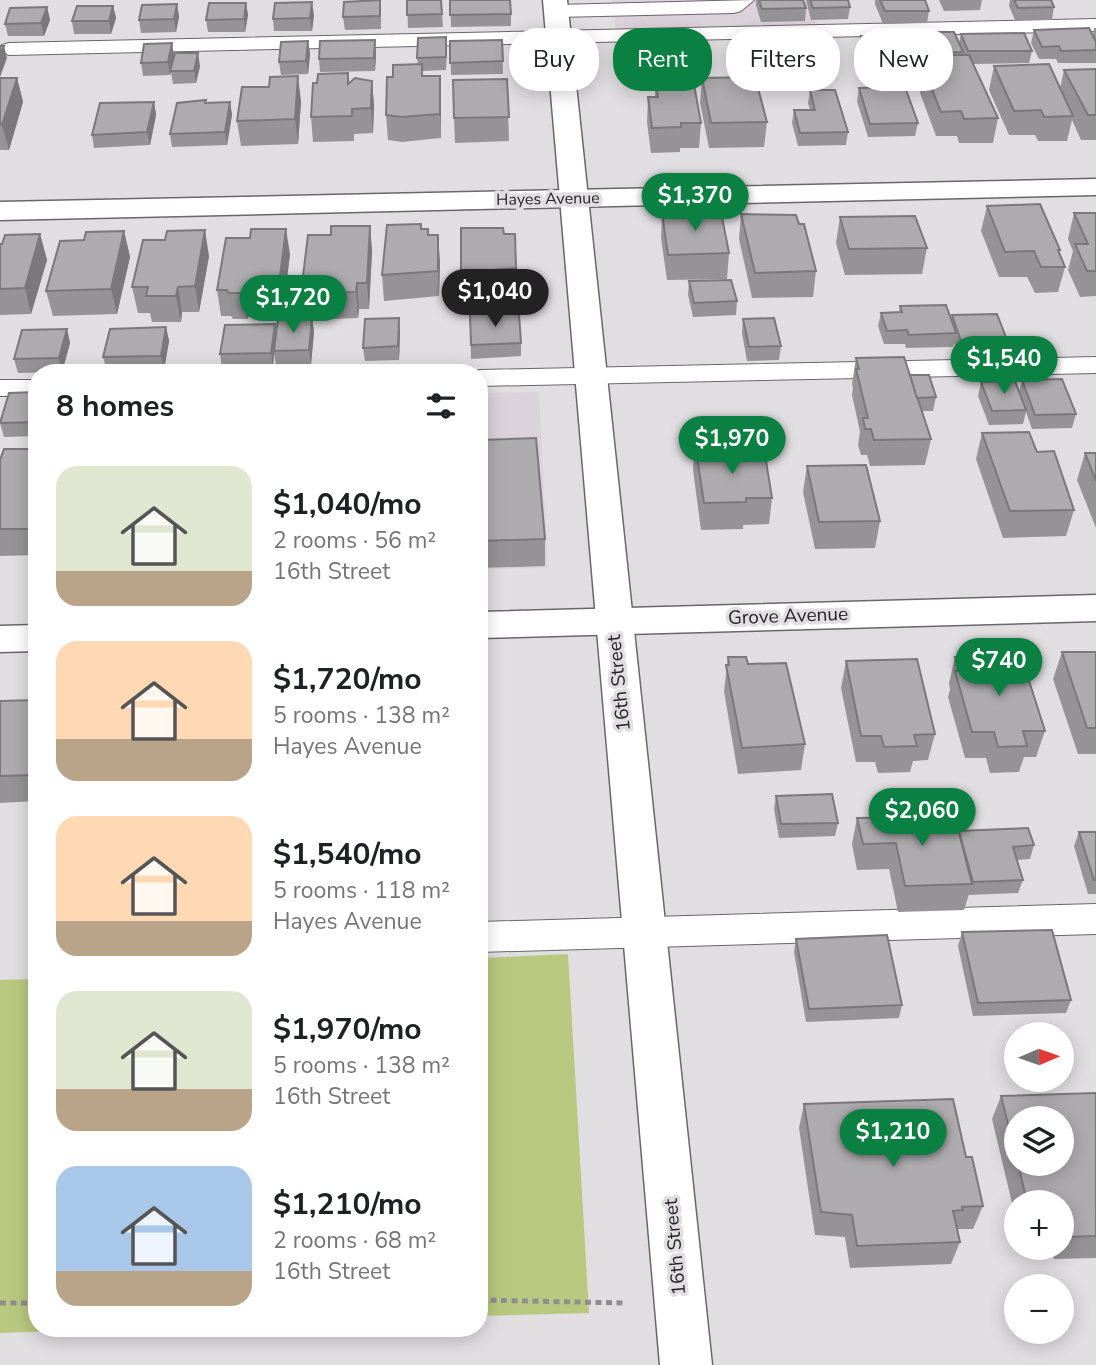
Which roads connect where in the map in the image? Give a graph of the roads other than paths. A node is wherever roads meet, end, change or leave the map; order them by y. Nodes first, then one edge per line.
1 (744, 0) edge
2 (556, 16) edge
3 (1096, 25) edge
4 (9, 49) dead end
5 (1096, 187) edge
6 (573, 198) junction
7 (0, 211) edge
8 (1096, 365) edge
9 (590, 376) junction
10 (488, 378) edge
11 (0, 388) edge
12 (28, 388) edge
13 (1096, 607) edge
14 (612, 621) junction
15 (488, 625) edge
16 (28, 638) edge
17 (0, 639) edge
18 (1096, 919) edge
19 (645, 934) junction
20 (488, 937) edge
21 (686, 1365) edge

1 - 2 lane
2 - 3 lane
2 - 4 lane
2 - 6 street, 16th Street
5 - 6 street, Hayes Avenue
6 - 7 street, Hayes Avenue
6 - 9 street, 16th Street
8 - 9 lane
9 - 10 lane
9 - 14 street, 16th Street
11 - 12 lane
13 - 14 street, Grove Avenue
14 - 15 street, Grove Avenue
14 - 19 street, 16th Street
16 - 17 street
18 - 19 lane
19 - 20 lane
19 - 21 street, 16th Street

